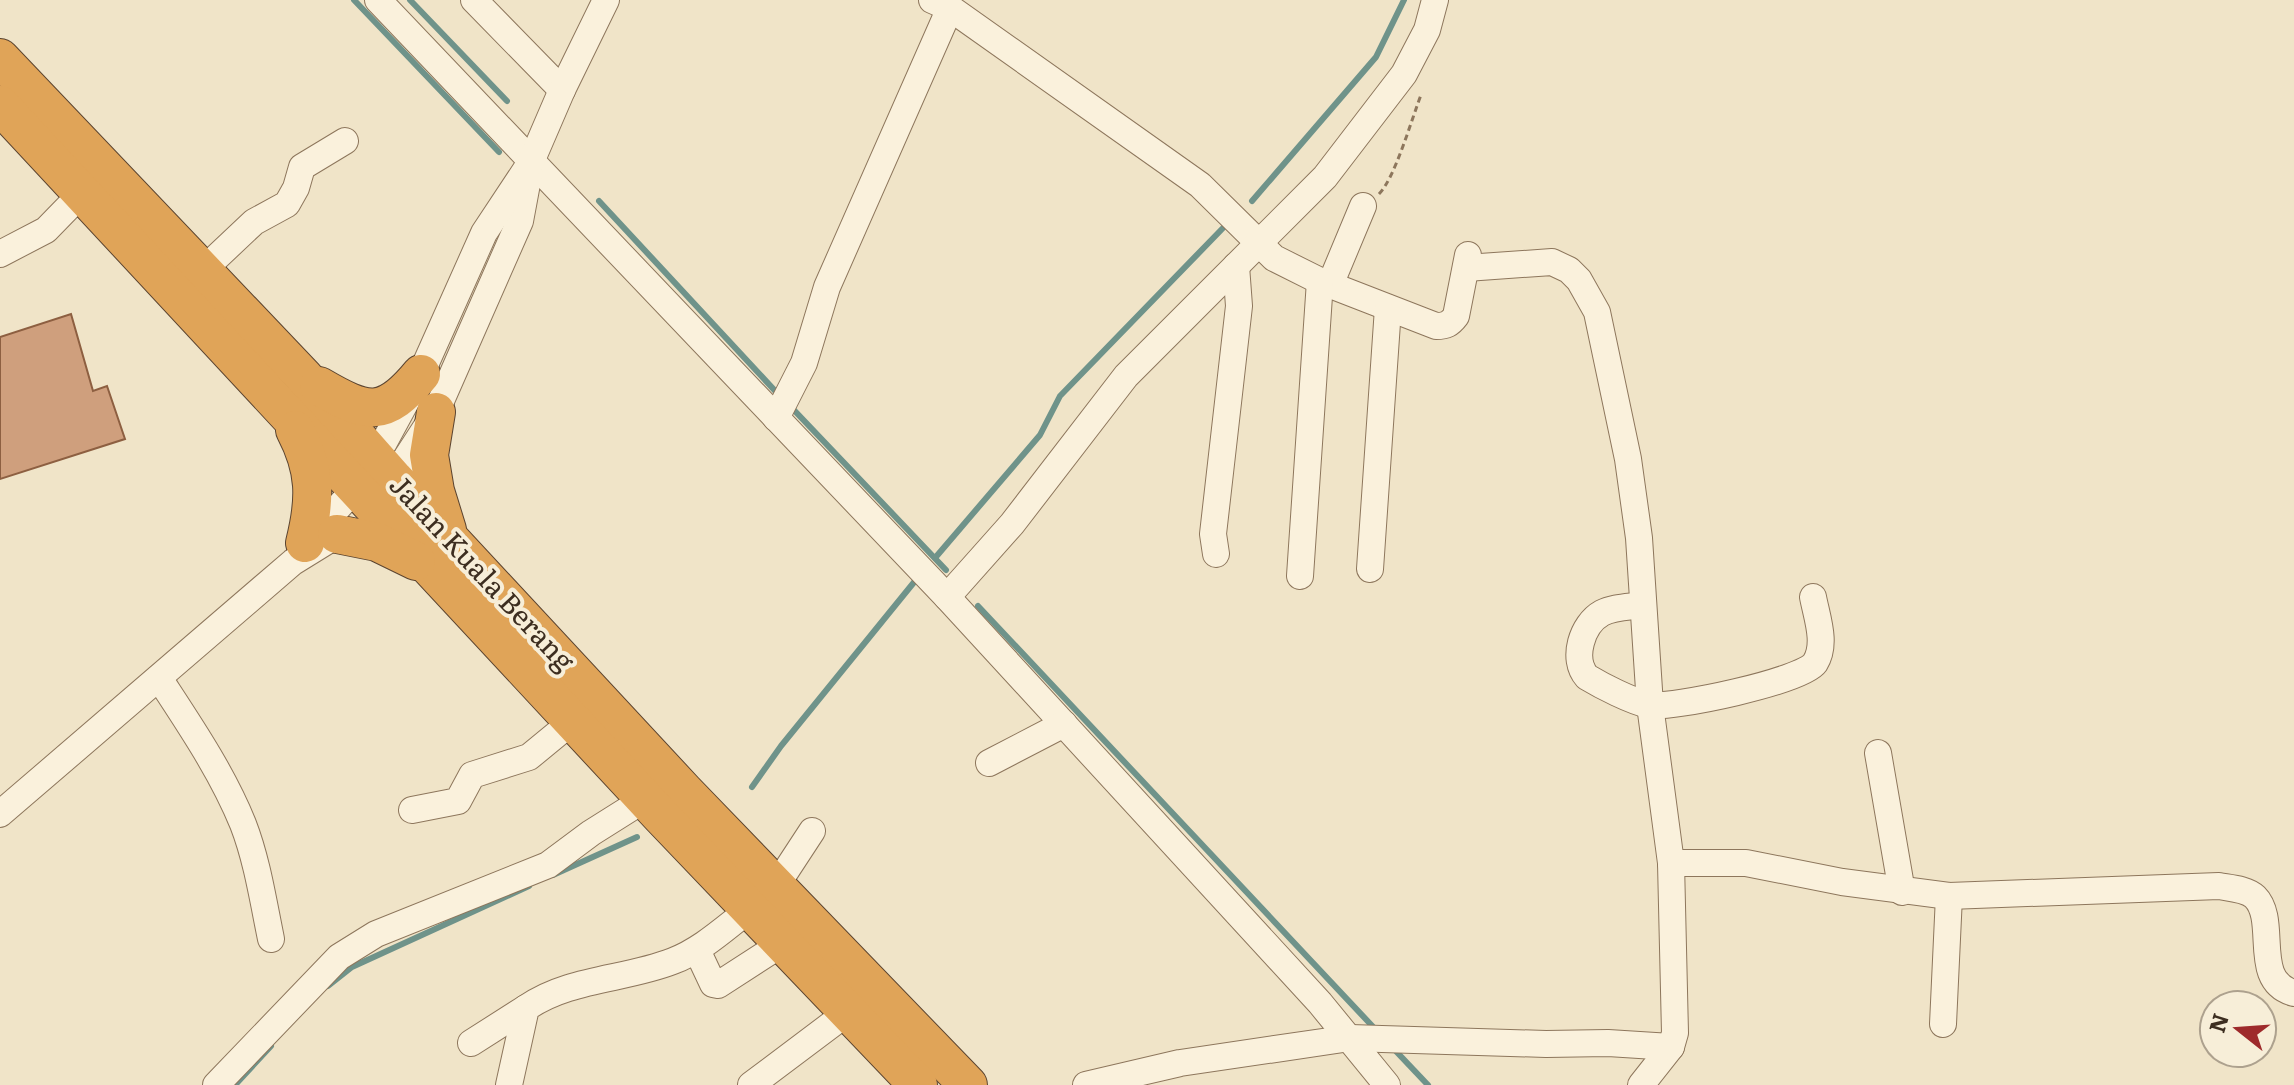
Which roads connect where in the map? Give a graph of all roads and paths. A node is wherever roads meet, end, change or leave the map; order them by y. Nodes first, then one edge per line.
1 (378, 0) edge
2 (474, 0) edge
3 (606, 0) edge
4 (1435, 0) edge
5 (941, 4) edge
6 (0, 58) edge
7 (562, 90) junction
8 (1421, 95) dead end
9 (0, 105) edge
10 (345, 141) dead end
11 (531, 162) junction
12 (83, 192) junction
13 (1363, 206) joint
14 (1257, 244) junction
15 (0, 254) edge
16 (1236, 266) junction
17 (202, 271) junction
18 (1325, 283) junction
19 (1388, 308) junction
20 (421, 374) junction
21 (303, 376) junction
22 (286, 412) junction
23 (436, 412) junction
24 (776, 418) junction
25 (375, 482) junction
26 (449, 538) junction
27 (312, 546) junction
28 (1216, 554) dead end
29 (1370, 569) dead end
30 (1300, 576) dead end
31 (441, 580) junction
32 (947, 597) junction
33 (1813, 597) dead end
34 (1642, 605) junction
35 (159, 678) junction
36 (1650, 705) junction
37 (574, 720) junction
38 (1064, 724) junction
39 (1878, 753) dead end
40 (989, 763) dead end
41 (645, 799) junction
42 (2, 808) edge
43 (412, 810) dead end
44 (812, 831) dead end
45 (1671, 863) junction
46 (1902, 892) junction
47 (1949, 896) junction
48 (763, 898) junction
49 (271, 939) dead end
50 (783, 943) junction
51 (697, 950) junction
52 (2294, 993) edge
53 (526, 1008) junction
54 (848, 1012) junction
55 (1943, 1024) dead end
56 (1356, 1038) junction
57 (471, 1043) dead end
58 (1671, 1047) junction
59 (1096, 1084) edge
60 (216, 1085) edge
61 (509, 1085) edge
62 (751, 1085) edge
63 (918, 1085) edge
64 (968, 1085) edge
65 (1387, 1085) edge
66 (1641, 1085) edge

1 - 11 street
2 - 7 street
3 - 7 street
4 - 14 street
5 - 14 street
5 - 24 street
6 - 17 highway, Jalan Kuala Berang
7 - 11 street
8 - 13 path
9 - 12 highway, Jalan Kuala Berang
10 - 17 street
11 - 20 street
11 - 23 street
11 - 24 street
12 - 15 street
12 - 22 highway, Jalan Kuala Berang
13 - 18 street
14 - 16 street
14 - 18 street
16 - 28 street
16 - 32 street
17 - 21 highway, Jalan Kuala Berang
18 - 19 street
18 - 30 street
19 - 29 street
19 - 34 street
20 - 21 highway
20 - 25 street
21 - 25 highway, Jalan Kuala Berang
22 - 25 highway, Jalan Kuala Berang
22 - 27 highway
23 - 25 street
23 - 26 highway
24 - 32 street
25 - 26 highway, Jalan Kuala Berang
25 - 27 street
25 - 31 highway, Jalan Kuala Berang
26 - 48 highway, Jalan Kuala Berang
27 - 31 highway
27 - 35 street
31 - 37 highway, Jalan Kuala Berang
32 - 38 street
33 - 36 street
34 - 36 street
34 - 36 street
35 - 42 street
35 - 49 street
36 - 45 street
37 - 41 highway, Jalan Kuala Berang
37 - 43 street
38 - 40 street
38 - 56 street
39 - 46 street
41 - 48 highway, Jalan Kuala Berang
41 - 60 street
44 - 48 street
45 - 46 street
45 - 58 street
46 - 47 street
47 - 52 street
47 - 55 street
48 - 50 highway, Jalan Kuala Berang
48 - 51 street
48 - 64 highway, Jalan Kuala Berang
50 - 51 street
50 - 54 highway, Jalan Kuala Berang
51 - 53 street
53 - 57 street
53 - 61 street
54 - 62 street
54 - 63 highway, Jalan Kuala Berang
56 - 58 street
56 - 59 street
56 - 65 street
58 - 66 street

